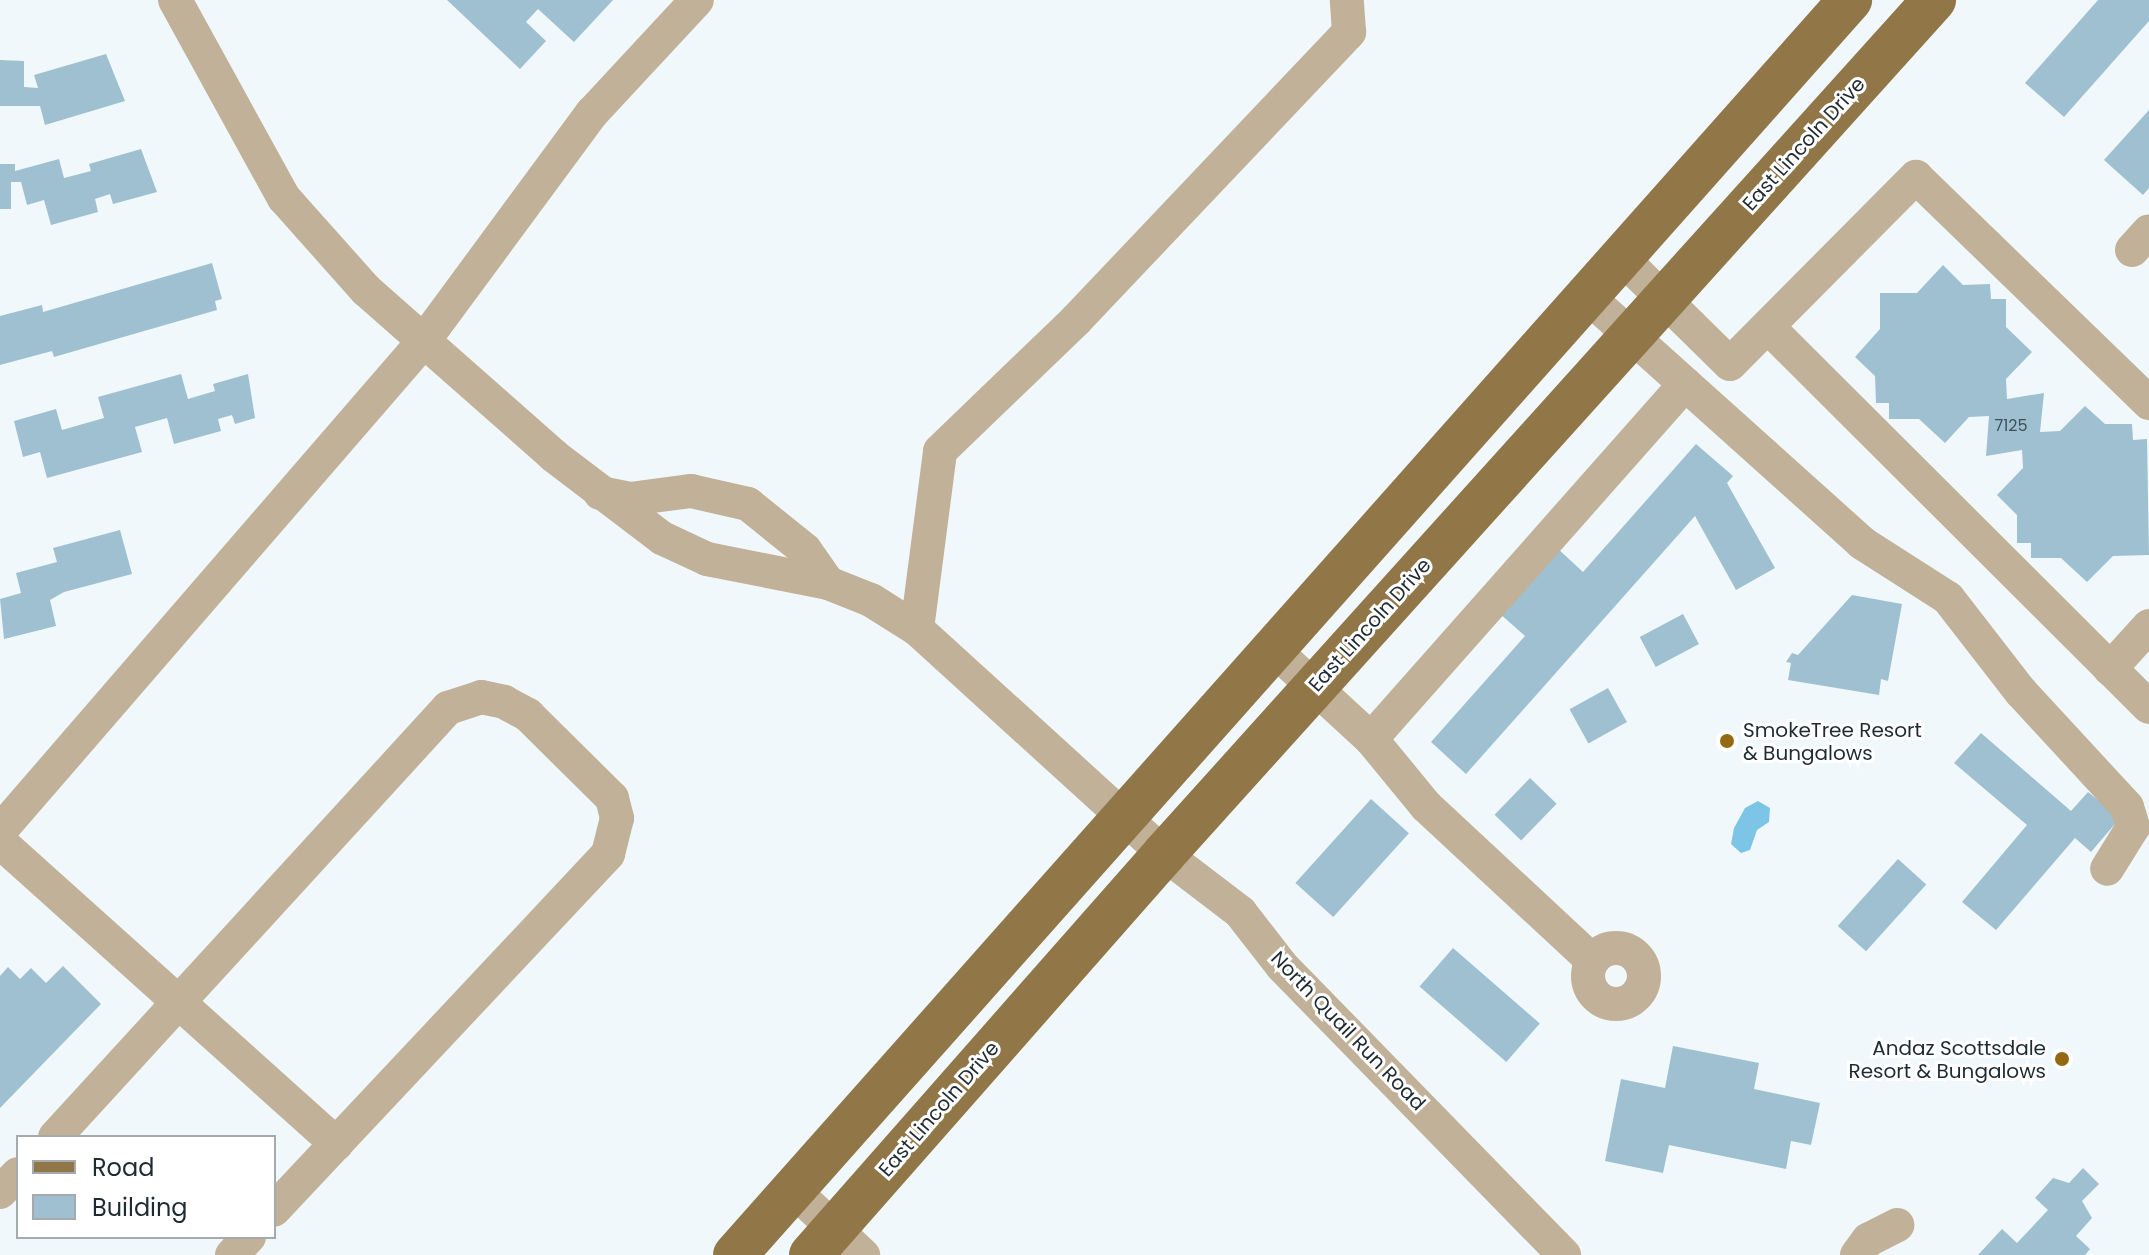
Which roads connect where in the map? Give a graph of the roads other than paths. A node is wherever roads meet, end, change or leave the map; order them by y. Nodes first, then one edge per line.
1 (175, 0) edge
2 (697, 0) edge
3 (1347, 0) edge
4 (1850, 0) edge
5 (1934, 0) edge
6 (1622, 258) junction
7 (1587, 296) junction
8 (1663, 301) junction
9 (1768, 327) junction
10 (1632, 335) junction
11 (423, 342) junction
12 (1685, 384) junction
13 (2149, 403) edge
14 (600, 493) junction
15 (828, 583) junction
16 (2149, 626) edge
17 (917, 629) junction
18 (1273, 649) junction
19 (2110, 669) junction
20 (1314, 688) junction
21 (2149, 707) edge
22 (1371, 739) junction
23 (1124, 817) junction
24 (0, 831) edge
25 (0, 842) edge
26 (1164, 854) junction
27 (2107, 869) dead end
28 (1592, 960) dead end
29 (179, 1003) junction
30 (57, 1135) edge
31 (336, 1144) junction
32 (16, 1176) edge
33 (793, 1190) junction
34 (0, 1192) edge
35 (276, 1208) edge
36 (1897, 1225) dead end
37 (247, 1239) edge
38 (836, 1246) edge
39 (232, 1255) edge
40 (735, 1255) edge
41 (1564, 1255) edge
42 (1857, 1255) edge

1 - 11 street, North Quail Run Road
2 - 11 street
3 - 17 street
4 - 6 main road
5 - 8 main road, East Lincoln Drive
6 - 7 main road
6 - 8 street
7 - 10 street
7 - 18 main road
8 - 9 street
8 - 10 main road, East Lincoln Drive
9 - 13 street
9 - 19 street
10 - 12 street
10 - 20 main road, East Lincoln Drive
11 - 14 street, North Quail Run Road
11 - 24 street
12 - 22 street
12 - 27 street
14 - 15 street, North Quail Run Road
14 - 15 street
15 - 17 street, North Quail Run Road
16 - 19 street
17 - 23 street, North Quail Run Road
18 - 20 street
18 - 23 main road
19 - 21 street
20 - 22 street
20 - 26 main road, East Lincoln Drive
22 - 28 street
23 - 26 street, North Quail Run Road
23 - 33 main road
25 - 29 street
26 - 38 main road, East Lincoln Drive
26 - 41 street, North Quail Run Road
29 - 30 street
29 - 31 street
29 - 31 street
31 - 35 street
32 - 34 street
33 - 38 street
33 - 40 main road
36 - 42 street
37 - 39 street

